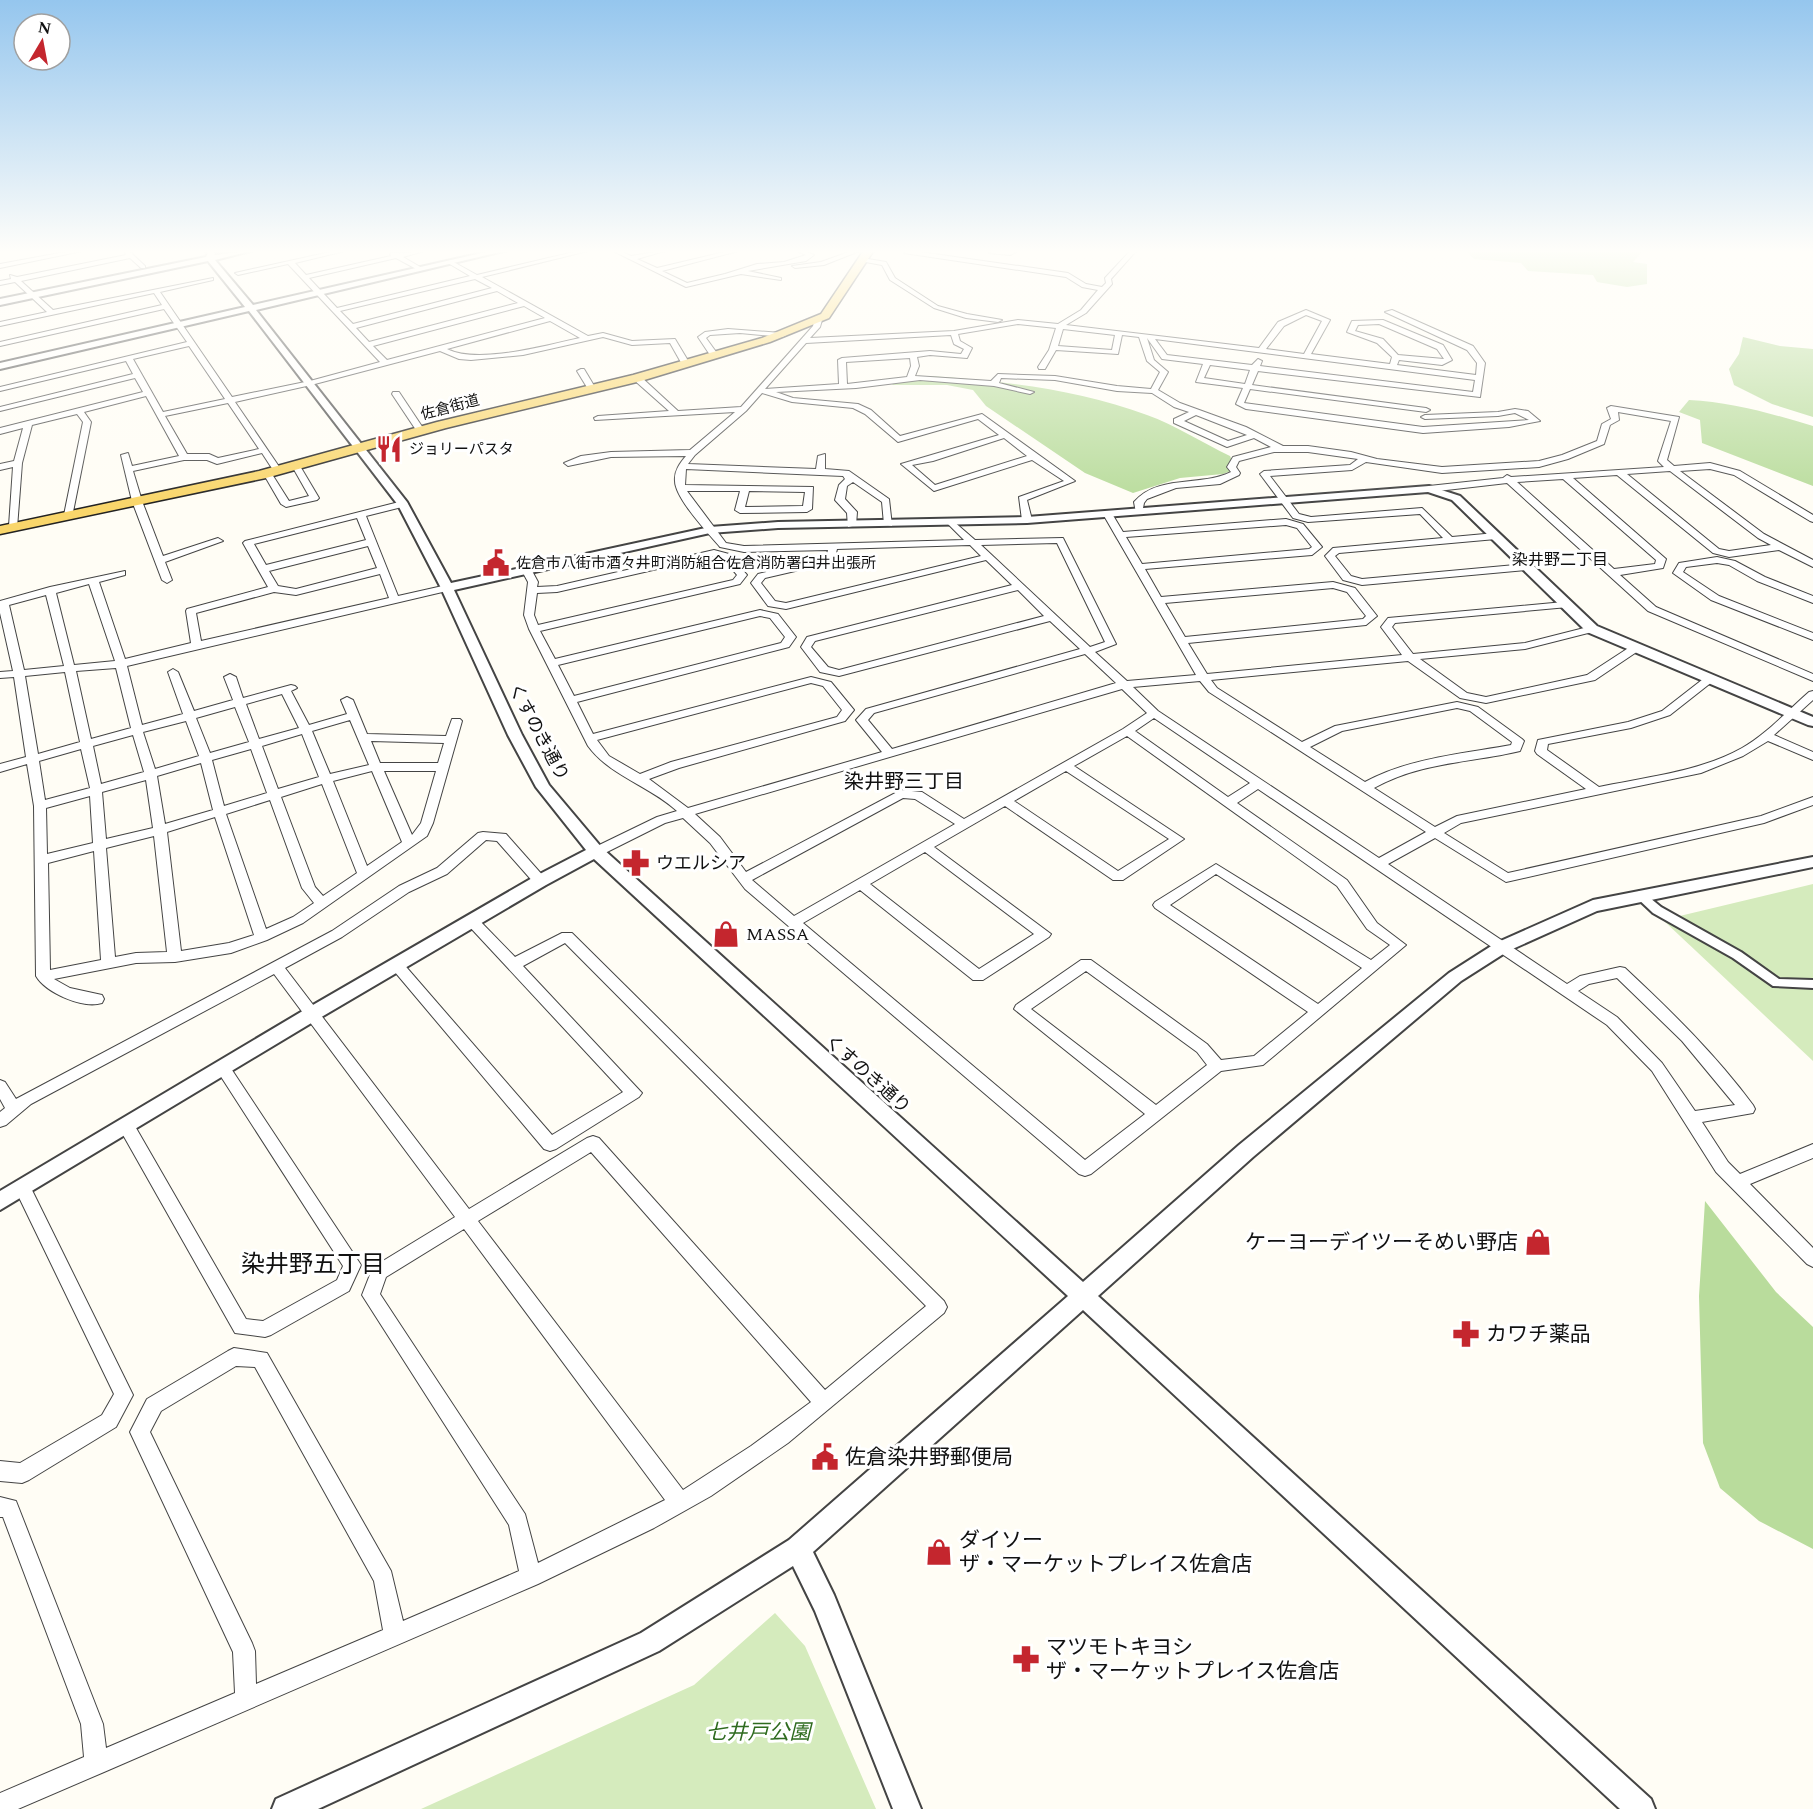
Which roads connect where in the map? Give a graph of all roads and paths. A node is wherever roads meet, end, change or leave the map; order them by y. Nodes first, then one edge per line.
1 (42, 334) edge
2 (135, 334) edge
3 (186, 334) edge
4 (272, 334) edge
5 (358, 334) edge
6 (408, 334) edge
7 (492, 334) edge
8 (579, 334) edge
9 (704, 334) edge
10 (773, 334) edge
11 (809, 334) edge
12 (923, 334) edge
13 (954, 334) edge
14 (1056, 334) edge
15 (1119, 334) edge
16 (1137, 334) edge
17 (1274, 334) edge
18 (1318, 334) edge
19 (1359, 334) edge
20 (1410, 334) edge
21 (1439, 334) edge
22 (782, 335) joint
23 (1145, 335) junction
24 (868, 337) junction
25 (587, 339) junction
26 (803, 341) junction
27 (192, 343) junction
28 (0, 344) edge
29 (367, 345) junction
30 (440, 348) junction
31 (1053, 348) junction
32 (1262, 351) junction
33 (715, 356) junction
34 (913, 356) junction
35 (1306, 357) junction
36 (1396, 357) junction
37 (128, 358) junction
38 (870, 358) junction
39 (1208, 362) junction
40 (386, 363) junction
41 (1356, 363) junction
42 (686, 364) junction
43 (0, 366) edge
44 (1042, 367) dead end
45 (1393, 367) junction
46 (1254, 368) junction
47 (581, 371) dead end
48 (1427, 371) junction
49 (138, 375) junction
50 (637, 378) junction
51 (911, 378) junction
52 (1478, 378) junction
53 (1350, 381) junction
54 (311, 383) junction
55 (994, 384) junction
56 (843, 386) junction
57 (1247, 386) junction
58 (0, 389) edge
59 (592, 389) junction
60 (761, 390) junction
61 (1429, 390) junction
62 (1154, 391) junction
63 (148, 393) junction
64 (1030, 393) dead end
65 (396, 394) dead end
66 (1344, 399) junction
67 (228, 400) junction
68 (0, 409) edge
69 (743, 409) junction
70 (1426, 410) junction
71 (79, 411) junction
72 (1196, 412) junction
73 (676, 413) junction
74 (160, 415) junction
75 (598, 418) dead end
76 (28, 424) junction
77 (0, 430) edge
78 (1423, 430) junction
79 (421, 431) junction
80 (1006, 435) junction
81 (1255, 435) junction
82 (362, 448) junction
83 (1281, 449) junction
84 (264, 450) junction
85 (692, 453) junction
86 (125, 455) dead end
87 (822, 456) dead end
88 (1035, 456) junction
89 (184, 457) junction
90 (1363, 460) junction
91 (568, 463) dead end
92 (18, 464) junction
93 (296, 466) junction
94 (682, 466) junction
95 (1494, 466) junction
96 (0, 467) edge
97 (1670, 467) junction
98 (129, 469) junction
99 (272, 472) junction
100 (820, 472) junction
101 (1618, 472) junction
102 (846, 473) junction
103 (1565, 476) junction
104 (1510, 480) junction
105 (682, 488) junction
106 (746, 488) junction
107 (1429, 489) junction
108 (1283, 500) junction
109 (137, 501) junction
110 (403, 504) junction
111 (1138, 511) junction
112 (1108, 514) junction
113 (69, 515) junction
114 (362, 516) junction
115 (1813, 519) edge
116 (1027, 520) junction
117 (952, 523) junction
118 (889, 524) junction
119 (851, 525) junction
120 (14, 526) junction
121 (0, 530) edge
122 (710, 530) junction
123 (1121, 535) junction
124 (1496, 536) junction
125 (1450, 540) junction
126 (218, 541) dead end
127 (371, 542) junction
128 (972, 544) junction
129 (833, 546) junction
130 (1778, 547) junction
131 (987, 557) junction
132 (160, 560) junction
133 (1813, 564) edge
134 (1139, 567) junction
135 (1527, 567) junction
136 (263, 569) junction
137 (383, 570) junction
138 (527, 571) junction
139 (121, 573) dead end
140 (1610, 573) junction
141 (93, 580) junction
142 (167, 580) dead end
143 (1018, 587) junction
144 (274, 588) junction
145 (447, 588) junction
146 (50, 590) junction
147 (533, 590) junction
148 (1159, 600) junction
149 (1813, 600) edge
150 (396, 601) junction
151 (2, 604) edge
152 (1564, 605) junction
153 (1051, 617) junction
154 (534, 629) junction
155 (1592, 630) junction
156 (1813, 637) edge
157 (1182, 640) junction
158 (197, 646) junction
159 (1638, 648) junction
160 (1087, 651) junction
161 (1410, 657) junction
162 (551, 663) junction
163 (121, 664) junction
164 (70, 669) junction
165 (173, 672) dead end
166 (19, 673) junction
167 (0, 675) edge
168 (230, 677) dead end
169 (1203, 677) junction
170 (1711, 678) junction
171 (1813, 678) edge
172 (1123, 685) junction
173 (1813, 694) edge
174 (347, 700) dead end
175 (570, 700) junction
176 (239, 702) junction
177 (1154, 713) junction
178 (1792, 713) junction
179 (189, 716) junction
180 (353, 716) junction
181 (456, 721) dead end
182 (1813, 722) edge
183 (137, 730) junction
184 (306, 730) junction
185 (1127, 731) junction
186 (1766, 736) junction
187 (363, 737) junction
188 (590, 738) junction
189 (451, 740) junction
190 (256, 744) junction
191 (87, 745) junction
192 (1302, 746) junction
193 (890, 754) junction
194 (1813, 756) edge
195 (32, 759) junction
196 (206, 759) junction
197 (1066, 766) junction
198 (374, 767) junction
199 (443, 767) junction
200 (0, 768) edge
201 (151, 775) junction
202 (325, 779) junction
203 (639, 779) junction
204 (1259, 783) junction
205 (1366, 787) junction
206 (96, 789) junction
207 (1595, 790) junction
208 (275, 796) junction
209 (1005, 801) junction
210 (1813, 801) edge
211 (1229, 802) junction
212 (40, 806) junction
213 (220, 813) junction
214 (686, 813) junction
215 (963, 824) junction
216 (160, 830) junction
217 (1434, 831) junction
218 (409, 843) junction
219 (101, 845) junction
220 (926, 847) junction
221 (596, 852) junction
222 (41, 860) junction
223 (1807, 860) edge
224 (1380, 864) junction
225 (364, 874) junction
226 (744, 878) junction
227 (540, 881) junction
228 (861, 884) junction
229 (1640, 895) junction
230 (321, 903) junction
231 (472, 921) junction
232 (792, 923) junction
233 (262, 937) junction
234 (1502, 947) junction
235 (175, 957) junction
236 (108, 963) junction
237 (514, 964) junction
238 (396, 965) junction
239 (276, 966) junction
240 (1372, 967) junction
241 (43, 976) junction
242 (1813, 984) edge
243 (1568, 991) junction
244 (97, 999) dead end
245 (1318, 1011) junction
246 (312, 1014) junction
247 (1217, 1066) junction
248 (224, 1068) junction
249 (0, 1086) edge
250 (14, 1109) junction
251 (1155, 1113) junction
252 (1691, 1118) junction
253 (0, 1122) edge
254 (126, 1126) junction
255 (1813, 1151) edge
256 (1738, 1182) junction
257 (22, 1187) junction
258 (0, 1201) edge
259 (467, 1219) junction
260 (1813, 1259) edge
261 (1083, 1296) junction
262 (823, 1402) junction
263 (0, 1471) edge
264 (680, 1503) junction
265 (0, 1507) edge
266 (798, 1549) junction
267 (531, 1577) junction
268 (395, 1634) junction
269 (246, 1698) junction
270 (96, 1764) junction
271 (0, 1805) edge
272 (286, 1809) edge
273 (907, 1809) edge
274 (1641, 1809) edge

1 - 28 street
2 - 43 street
3 - 27 street
4 - 54 street, くすのき通り
5 - 29 street
6 - 29 street
7 - 30 street
8 - 25 street
9 - 33 street
10 - 22 street
11 - 26 street
12 - 24 street
13 - 34 street
14 - 31 street
15 - 31 street
16 - 23 street
17 - 32 street
18 - 35 street
19 - 36 street
20 - 36 street
21 - 52 street
22 - 33 main road, 佐倉街道
23 - 32 street
23 - 39 street
23 - 62 street
24 - 26 street
24 - 38 street
25 - 30 street
25 - 42 street
26 - 60 street
27 - 37 street
27 - 67 street
29 - 40 street
30 - 40 street
31 - 44 street
32 - 35 street
32 - 46 street
33 - 42 main road, 佐倉街道
34 - 38 street
34 - 51 street
35 - 41 street
36 - 45 street
37 - 49 street
37 - 58 street
38 - 56 street
39 - 46 street
39 - 57 street
40 - 54 street
41 - 45 street
41 - 53 street
42 - 50 main road, 佐倉街道
45 - 48 street
46 - 53 street
46 - 57 street
47 - 59 street
48 - 52 street
48 - 61 street
49 - 63 street
49 - 68 street
50 - 59 main road, 佐倉街道
50 - 73 street
51 - 55 street
51 - 56 street
52 - 61 street
53 - 61 street
53 - 66 street
54 - 67 street
54 - 82 street, くすのき通り
55 - 62 street
55 - 64 street
56 - 60 street
57 - 66 street
57 - 78 street
59 - 79 main road, 佐倉街道
60 - 69 street
60 - 80 street
61 - 70 street
62 - 72 street
63 - 71 street
63 - 74 street
65 - 79 street
66 - 70 street
67 - 74 street
67 - 84 street
69 - 73 street
69 - 85 street
70 - 78 street
70 - 78 street
71 - 76 street
71 - 113 street
72 - 81 street
72 - 81 street
73 - 75 street
74 - 89 street
76 - 77 street
76 - 92 street
79 - 82 main road, 佐倉街道
80 - 88 street
80 - 88 street
81 - 83 street
82 - 93 main road, 佐倉街道
82 - 110 street, くすのき通り
83 - 90 street
83 - 111 street
84 - 89 street
84 - 99 street
85 - 91 street
85 - 94 street
86 - 98 street
87 - 100 street
88 - 116 street
89 - 98 street
90 - 95 street
90 - 108 street
92 - 96 street
92 - 120 street
93 - 99 main road, 佐倉街道
93 - 99 street
94 - 100 street
94 - 105 street
95 - 97 street
95 - 104 street
97 - 101 street
97 - 115 street
97 - 130 street
98 - 109 street
99 - 109 main road, 佐倉街道
100 - 102 street
101 - 103 street
101 - 130 street
102 - 118 street
102 - 119 street
103 - 104 street
103 - 140 street
104 - 107 street
104 - 140 street
105 - 106 street
105 - 122 street
106 - 106 street
107 - 108 street
107 - 124 street
108 - 111 street
108 - 125 street
109 - 113 main road, 佐倉街道
109 - 132 street
110 - 114 street
110 - 145 street, くすのき通り
111 - 112 street
112 - 116 street
112 - 123 street
113 - 120 main road, 佐倉街道
114 - 127 street
114 - 136 street
116 - 117 street
117 - 118 street
117 - 128 street
118 - 119 street
119 - 122 street
120 - 121 main road, 佐倉街道
122 - 129 street
122 - 138 street
123 - 134 street
123 - 134 street
124 - 125 street
124 - 135 street
125 - 135 street
126 - 132 street
127 - 136 street
127 - 137 street
128 - 129 street
128 - 131 street
128 - 160 street
129 - 131 street
130 - 133 street
131 - 143 street
132 - 142 street
134 - 148 street
135 - 152 street
136 - 144 street
137 - 144 street
137 - 150 street
138 - 145 street
138 - 147 street
139 - 141 street
140 - 171 street
141 - 146 street
141 - 163 street
143 - 153 street
143 - 153 street
144 - 158 street
145 - 150 street
145 - 221 street, くすのき通り
146 - 151 street
146 - 164 street
147 - 154 street
147 - 154 street
148 - 157 street
148 - 157 street
149 - 156 street
150 - 158 street
151 - 166 street
152 - 155 street
152 - 161 street
153 - 160 street
154 - 162 street
155 - 159 street
155 - 161 street
157 - 169 street
158 - 163 street
159 - 161 street
159 - 170 street
160 - 172 street
160 - 193 street
161 - 169 street
162 - 175 street
162 - 175 street
163 - 164 street
163 - 183 street
164 - 166 street
164 - 191 street
165 - 179 street
166 - 167 street
166 - 195 street
168 - 176 street
169 - 172 street
169 - 192 street
170 - 178 street
170 - 207 street
172 - 177 street
172 - 193 street
173 - 178 street
174 - 180 street
175 - 188 street
176 - 179 street
176 - 184 street
176 - 190 street
177 - 185 street
177 - 204 street
178 - 182 street
178 - 186 street
179 - 183 street
179 - 196 street
180 - 184 street
180 - 187 street
181 - 189 street
183 - 191 street
183 - 201 street
184 - 190 street
184 - 202 street
185 - 197 street
185 - 211 street
186 - 194 street
186 - 207 street
187 - 189 street
187 - 198 street
188 - 203 street
188 - 203 street
189 - 199 street
190 - 196 street
190 - 208 street
191 - 195 street
191 - 206 street
192 - 205 street
192 - 205 street
193 - 214 street
195 - 200 street
195 - 212 street
196 - 201 street
196 - 213 street
197 - 209 street
197 - 209 street
198 - 199 street
198 - 202 street
198 - 218 street
199 - 218 street
201 - 206 street
201 - 216 street
202 - 208 street
202 - 225 street
203 - 214 street
204 - 211 street
204 - 224 street
205 - 217 street
206 - 212 street
206 - 219 street
207 - 217 street
208 - 213 street
208 - 230 street
209 - 215 street
210 - 217 street
211 - 240 street
212 - 222 street
213 - 216 street
213 - 233 street
214 - 221 street
214 - 226 street
215 - 220 street
215 - 226 street
216 - 219 street
216 - 235 street
217 - 224 street
218 - 225 street
219 - 222 street
219 - 236 street
220 - 228 street
220 - 228 street
221 - 227 street
221 - 261 street, くすのき通り
222 - 241 street
223 - 229 street
224 - 234 street
225 - 230 street
226 - 232 street
227 - 231 street
227 - 239 street
228 - 232 street
229 - 234 street
229 - 242 street
230 - 233 street
231 - 237 street
231 - 238 street
232 - 251 street
233 - 235 street
234 - 243 street
234 - 261 street
235 - 236 street
236 - 241 street
237 - 238 street
237 - 262 street
238 - 246 street
239 - 246 street
239 - 250 street
240 - 245 street
240 - 245 street
241 - 244 street
243 - 252 street
243 - 252 street
245 - 247 street
246 - 248 street
246 - 259 street
247 - 251 street
247 - 251 street
248 - 254 street
248 - 254 street
249 - 250 street
250 - 253 street
252 - 256 street
254 - 257 street
255 - 256 street
256 - 260 street
257 - 258 street
257 - 263 street
259 - 262 street
259 - 264 street
259 - 267 street
261 - 266 street
261 - 274 street, くすのき通り
262 - 264 street
264 - 267 street
265 - 270 street
266 - 272 street
266 - 273 street
267 - 268 street
268 - 269 street
268 - 269 street
269 - 270 street
270 - 271 street

